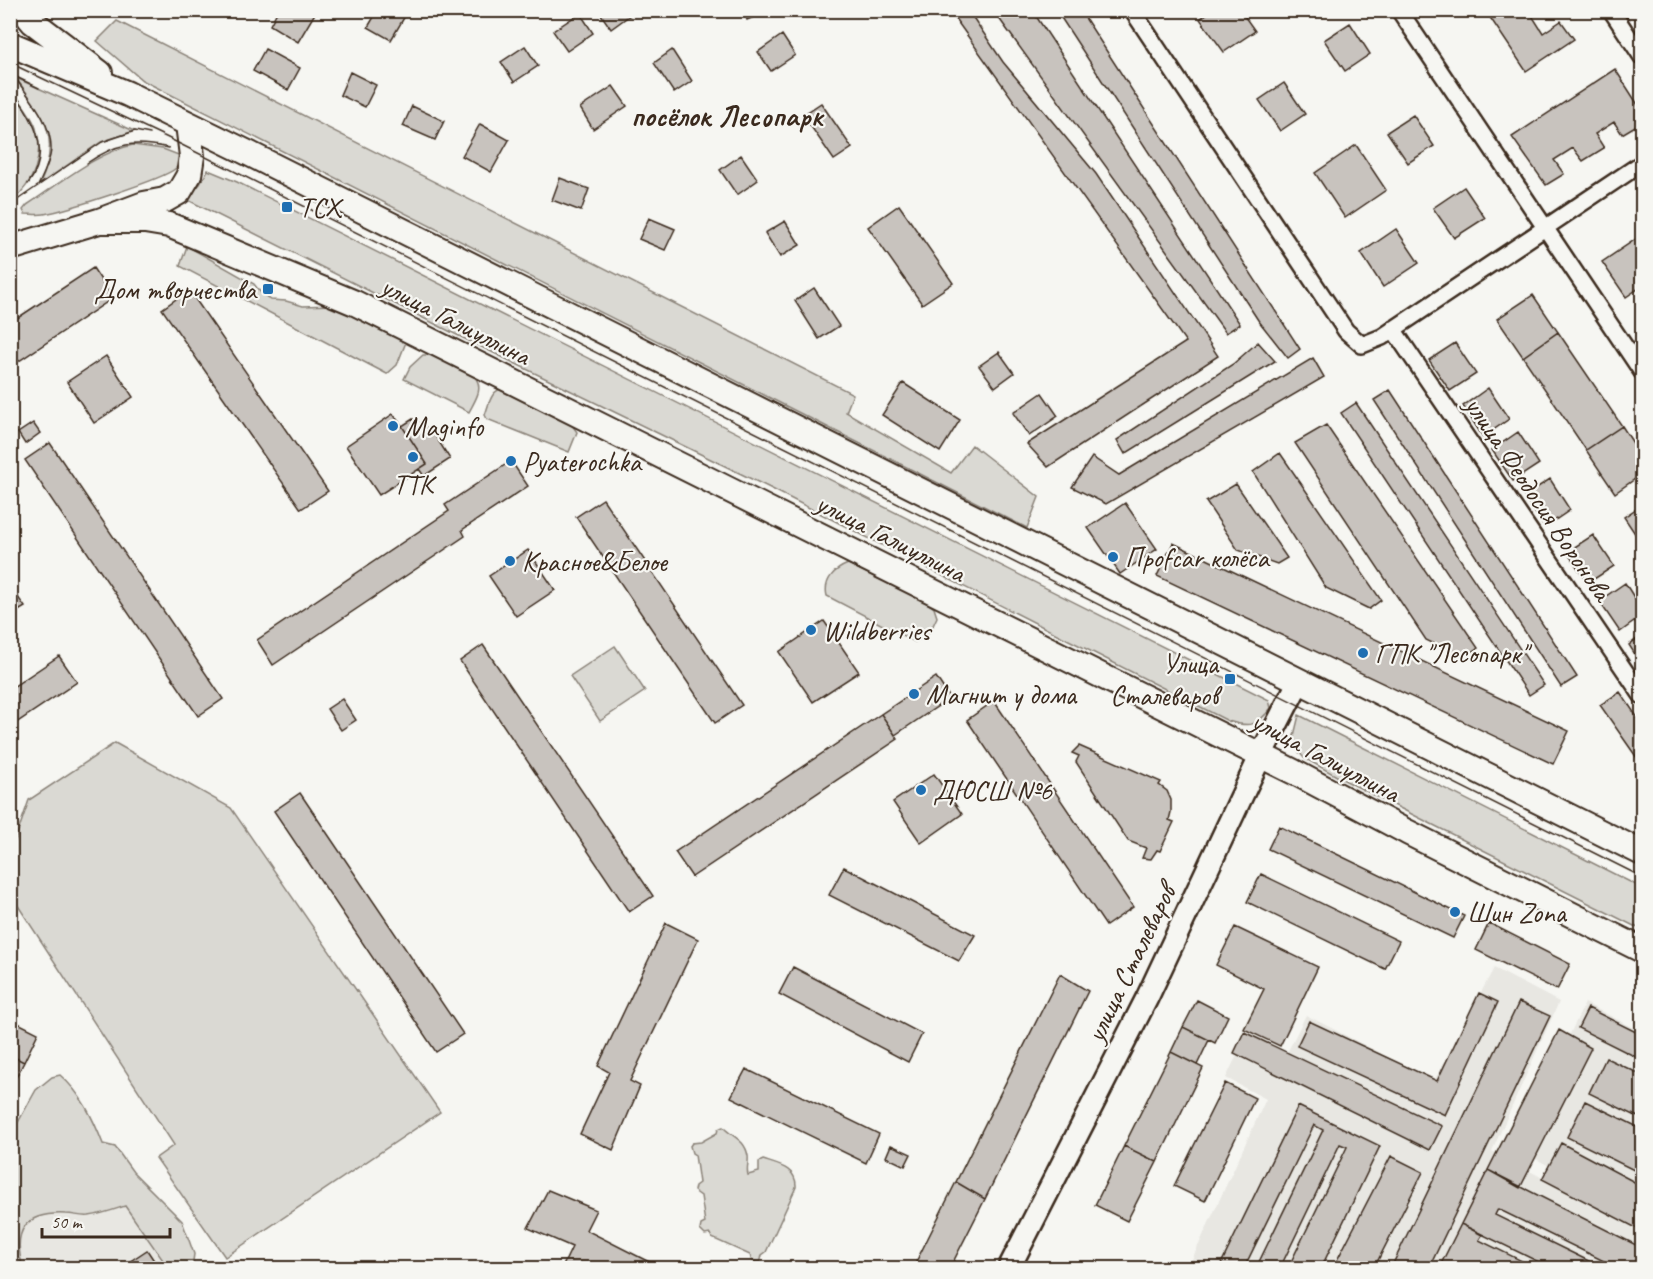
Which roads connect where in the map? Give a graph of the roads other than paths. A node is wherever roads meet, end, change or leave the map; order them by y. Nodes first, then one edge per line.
1 (23, 10) edge
2 (1132, 10) edge
3 (1399, 10) edge
4 (1611, 10) edge
5 (10, 44) edge
6 (1642, 57) edge
7 (128, 94) junction
8 (188, 124) junction
9 (1642, 163) edge
10 (99, 221) junction
11 (1546, 227) junction
12 (10, 248) edge
13 (1393, 329) junction
14 (1642, 372) edge
15 (1299, 681) junction
16 (1642, 696) edge
17 (1261, 755) junction
18 (1642, 853) edge
19 (1642, 950) edge
20 (1009, 1269) edge

1 - 7 main road
2 - 13 street
3 - 11 street
4 - 6 street
5 - 7 main road, улица Галиуллина
7 - 8 main road, улица Галиуллина
8 - 10 main road, улица Галиуллина
8 - 15 main road, улица Галиуллина
9 - 11 street
10 - 12 main road, улица Галиуллина
10 - 17 main road, улица Галиуллина
11 - 13 street
11 - 14 street
13 - 16 street, улица Феодосия Воронова
15 - 17 main road, улица Сталеваров
15 - 18 main road, улица Галиуллина
17 - 19 main road, улица Галиуллина
17 - 20 main road, улица Сталеваров

